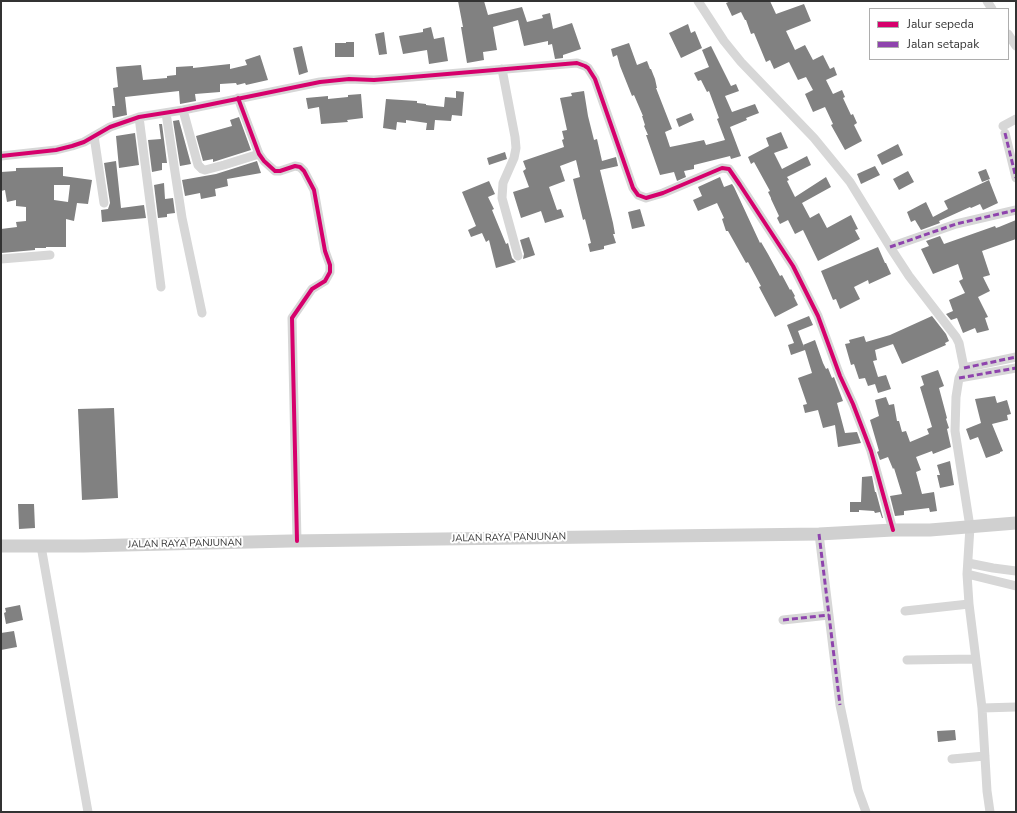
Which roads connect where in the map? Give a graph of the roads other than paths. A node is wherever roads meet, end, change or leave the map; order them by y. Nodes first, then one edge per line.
1 (698, 1) edge
2 (1009, 36) edge
3 (1016, 46) edge
4 (502, 69) junction
5 (238, 98) junction
6 (183, 110) junction
7 (166, 113) junction
8 (139, 117) junction
9 (1016, 119) edge
10 (94, 136) junction
11 (258, 154) junction
12 (1, 156) edge
13 (1016, 178) edge
14 (104, 203) dead end
15 (1016, 210) edge
16 (890, 247) junction
17 (50, 255) dead end
18 (518, 256) dead end
19 (1, 259) edge
20 (161, 287) dead end
21 (202, 313) dead end
22 (1016, 356) edge
23 (964, 368) junction
24 (1016, 368) edge
25 (959, 378) junction
26 (1016, 523) edge
27 (970, 527) junction
28 (893, 530) junction
29 (819, 538) junction
30 (297, 541) junction
31 (1, 546) edge
32 (42, 555) junction
33 (968, 569) junction
34 (1016, 571) edge
35 (1016, 586) edge
36 (969, 604) junction
37 (905, 611) dead end
38 (829, 615) junction
39 (783, 620) dead end
40 (976, 659) junction
41 (907, 660) dead end
42 (1016, 707) edge
43 (982, 708) junction
44 (985, 756) junction
45 (952, 759) dead end
46 (88, 812) edge
47 (866, 812) edge
48 (990, 812) edge

1 - 16 street
2 - 3 street
4 - 5 street
4 - 18 street
4 - 28 street
5 - 6 street
5 - 11 street
6 - 7 street
6 - 11 street
7 - 8 street
7 - 21 street
8 - 10 street
8 - 20 street
9 - 13 street
10 - 12 street
10 - 14 street
11 - 30 street
15 - 16 street
16 - 23 street
17 - 19 street
22 - 23 street
23 - 25 street
24 - 25 street
25 - 27 street
26 - 27 main road, JALAN RAYA PANJUNAN
27 - 28 main road, JALAN RAYA PANJUNAN
27 - 33 street
28 - 29 main road, JALAN RAYA PANJUNAN
29 - 30 main road, JALAN RAYA PANJUNAN
29 - 38 street
30 - 32 main road, JALAN RAYA PANJUNAN
31 - 32 main road, JALAN RAYA PANJUNAN
32 - 46 street
33 - 34 street
33 - 35 street
33 - 36 street
36 - 37 street
36 - 40 street
38 - 39 street
38 - 47 street
40 - 41 street
40 - 43 street
42 - 43 street
43 - 44 street
44 - 45 street
44 - 48 street

